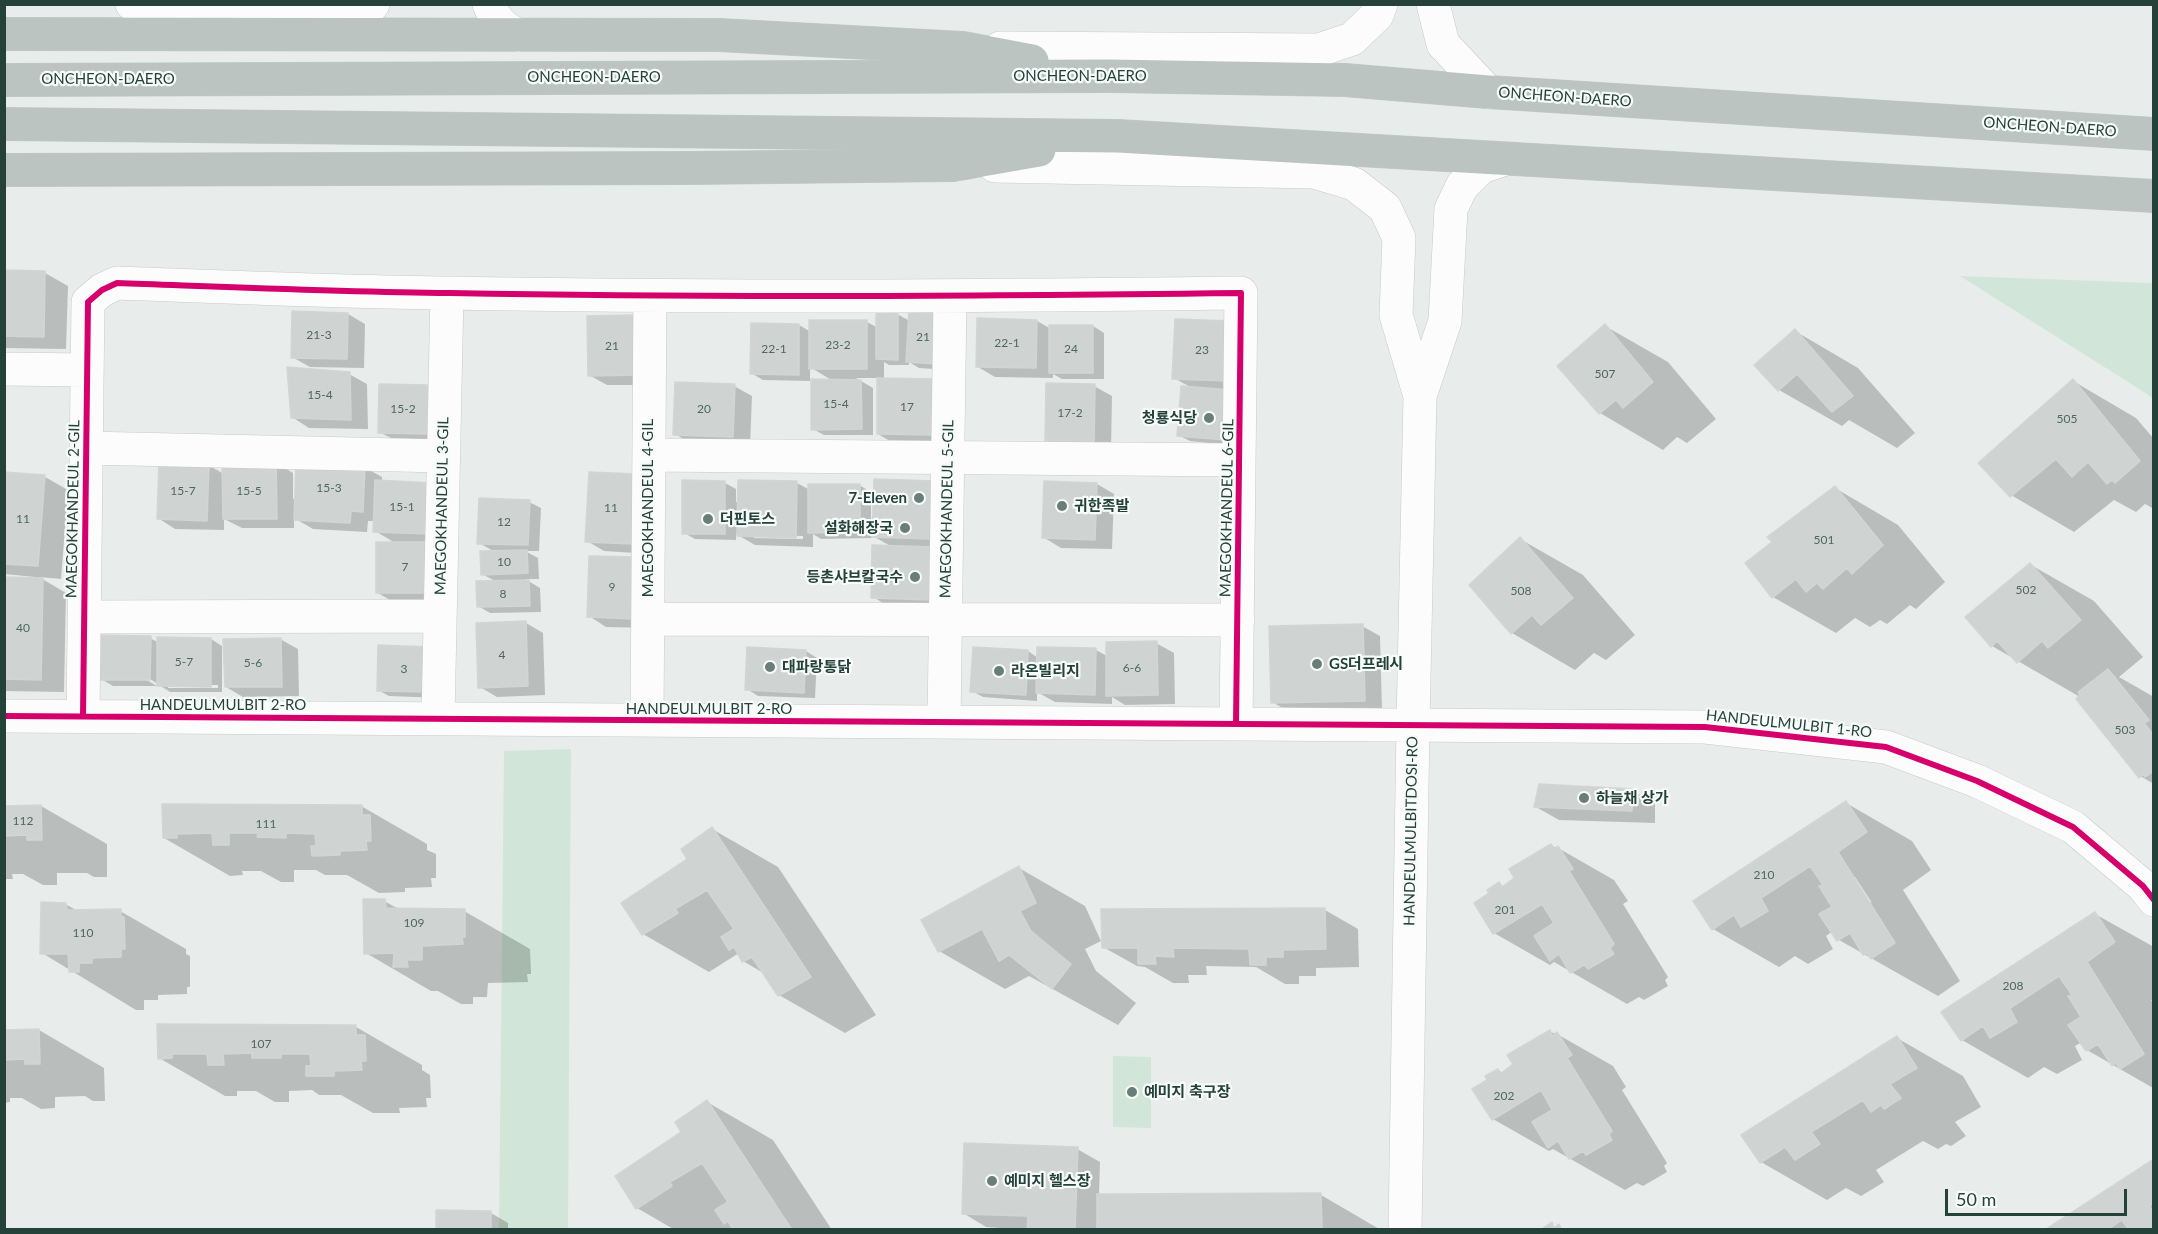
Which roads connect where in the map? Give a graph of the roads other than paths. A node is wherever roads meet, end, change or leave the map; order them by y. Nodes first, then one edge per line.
1 (373, 4) edge
2 (488, 4) edge
3 (1381, 4) edge
4 (1433, 4) edge
5 (133, 6) edge
6 (4, 34) edge
7 (462, 35) junction
8 (518, 35) junction
9 (963, 48) junction
10 (1110, 75) junction
11 (4, 80) edge
12 (1488, 92) junction
13 (4, 124) edge
14 (2146, 129) edge
15 (1118, 136) junction
16 (1505, 159) junction
17 (953, 165) junction
18 (4, 170) edge
19 (2154, 196) edge
20 (447, 293) junction
21 (650, 296) junction
22 (950, 297) junction
23 (4, 369) edge
24 (87, 370) junction
25 (1420, 396) junction
26 (86, 448) junction
27 (649, 455) junction
28 (443, 456) junction
29 (947, 458) junction
30 (1239, 460) junction
31 (440, 616) junction
32 (84, 617) junction
33 (648, 619) junction
34 (945, 619) junction
35 (1238, 620) junction
36 (4, 716) edge
37 (83, 716) junction
38 (438, 719) junction
39 (647, 720) junction
40 (944, 722) junction
41 (1236, 724) junction
42 (1413, 725) junction
43 (2154, 900) edge
44 (1405, 1230) edge

1 - 5 street
2 - 7 street
2 - 8 street
3 - 9 street
4 - 12 street
6 - 7 highway
7 - 8 highway
8 - 9 highway
9 - 10 highway
10 - 11 highway, ONCHEON-DAERO
10 - 12 highway, ONCHEON-DAERO
12 - 14 highway, ONCHEON-DAERO
13 - 15 highway
15 - 16 highway
15 - 17 highway
16 - 19 highway
16 - 25 street
17 - 18 highway
17 - 25 street
20 - 21 street
20 - 24 street, MAEGOKHANDEUL 2-GIL
20 - 28 street, MAEGOKHANDEUL 3-GIL
21 - 22 street
21 - 27 street, MAEGOKHANDEUL 4-GIL
22 - 29 street, MAEGOKHANDEUL 5-GIL
22 - 30 street, MAEGOKHANDEUL 6-GIL
23 - 24 street
24 - 26 street, MAEGOKHANDEUL 2-GIL
25 - 42 street, HANDEULMULBITDOSI-RO
26 - 28 street
26 - 32 street, MAEGOKHANDEUL 2-GIL
27 - 29 street
27 - 33 street, MAEGOKHANDEUL 4-GIL
28 - 31 street, MAEGOKHANDEUL 3-GIL
29 - 30 street
29 - 34 street, MAEGOKHANDEUL 5-GIL
30 - 35 street, MAEGOKHANDEUL 6-GIL
31 - 32 street
31 - 38 street, MAEGOKHANDEUL 3-GIL
32 - 37 street, MAEGOKHANDEUL 2-GIL
33 - 34 street
33 - 39 street, MAEGOKHANDEUL 4-GIL
34 - 35 street
34 - 40 street, MAEGOKHANDEUL 5-GIL
35 - 41 street, MAEGOKHANDEUL 6-GIL
36 - 37 street, HANDEULMULBIT 2-RO
37 - 38 street, HANDEULMULBIT 2-RO
38 - 39 street, HANDEULMULBIT 2-RO
39 - 40 street, HANDEULMULBIT 2-RO
40 - 41 street, HANDEULMULBIT 2-RO
41 - 42 street, HANDEULMULBIT 2-RO
42 - 43 street, HANDEULMULBIT 1-RO
42 - 44 street, HANDEULMULBITDOSI-RO

